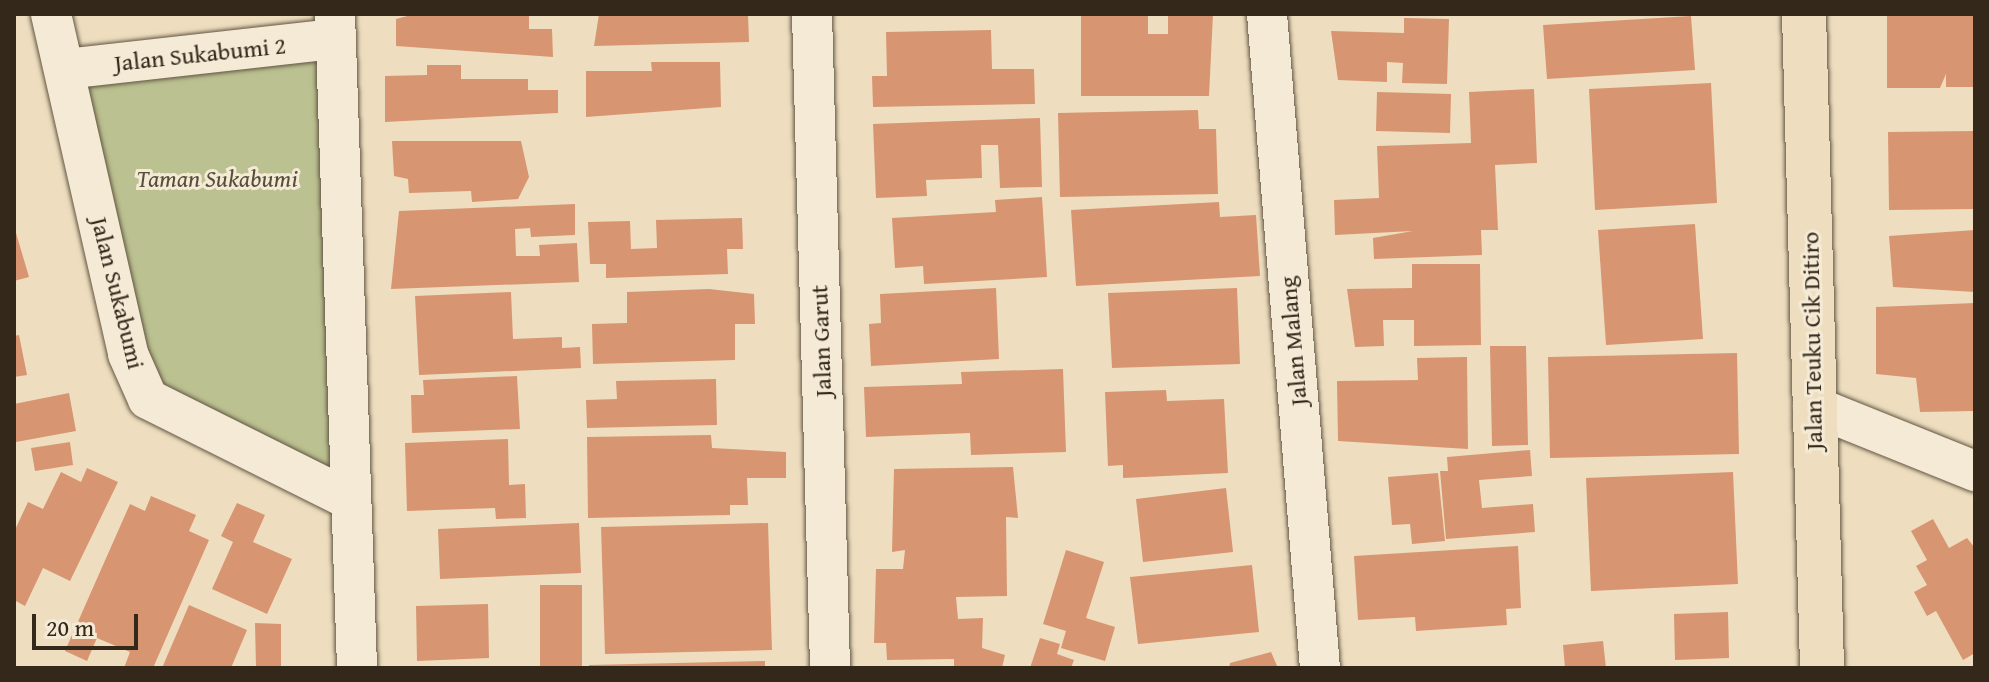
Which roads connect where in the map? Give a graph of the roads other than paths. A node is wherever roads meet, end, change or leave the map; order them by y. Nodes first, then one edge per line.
1 (51, 14) edge
2 (812, 14) edge
3 (1267, 14) edge
4 (1804, 14) edge
5 (335, 27) edge
6 (66, 69) junction
7 (1813, 406) junction
8 (1975, 471) edge
9 (349, 499) junction
10 (357, 668) edge
11 (830, 668) edge
12 (1320, 668) edge
13 (1822, 668) edge

1 - 6 street, Jalan Sukabumi
2 - 11 street, Jalan Garut
3 - 12 street, Jalan Malang
4 - 7 main road, Jalan Teuku Cik Ditiro
5 - 6 street, Jalan Sukabumi 2
5 - 9 street
6 - 9 street, Jalan Sukabumi
7 - 8 street
7 - 13 main road, Jalan Teuku Cik Ditiro
9 - 10 street

